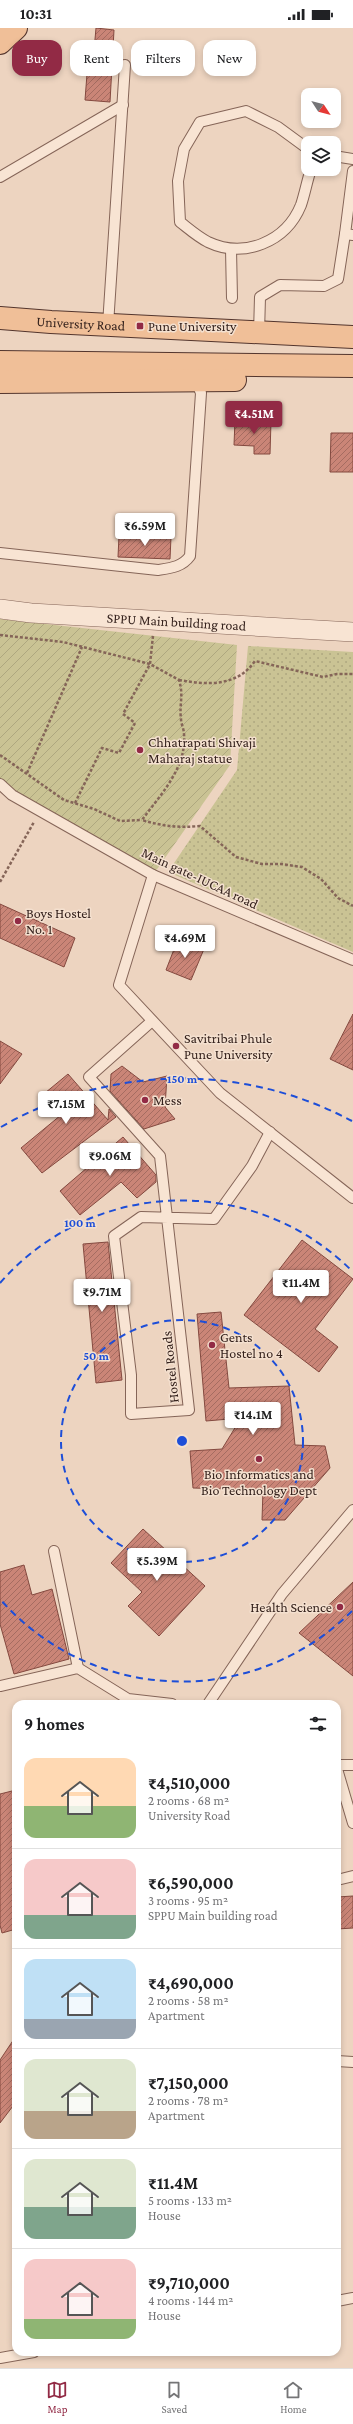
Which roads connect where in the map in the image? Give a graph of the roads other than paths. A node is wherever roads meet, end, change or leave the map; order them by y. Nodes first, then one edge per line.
1 (16, 28) edge
2 (0, 43) edge
3 (125, 65) dead end
4 (123, 105) junction
5 (301, 144) edge
6 (341, 157) edge
7 (353, 159) edge
8 (353, 172) edge
9 (309, 176) edge
10 (0, 177) edge
11 (349, 235) edge
12 (231, 249) junction
13 (232, 298) dead end
14 (0, 318) edge
15 (108, 325) junction
16 (260, 333) junction
17 (353, 337) edge
18 (0, 362) edge
19 (353, 366) edge
20 (353, 377) edge
21 (196, 381) junction
22 (0, 382) edge
23 (0, 553) edge
24 (0, 609) edge
25 (353, 632) edge
26 (0, 784) edge
27 (153, 875) junction
28 (353, 960) edge
29 (152, 1021) junction
30 (270, 1132) junction
31 (353, 1198) edge
32 (168, 1217) junction
33 (353, 1510) edge
34 (54, 1551) dead end
35 (78, 1668) junction
36 (1, 1686) edge
37 (137, 1700) edge
38 (211, 1700) edge
39 (341, 1765) edge
40 (353, 1765) edge
41 (341, 1783) edge
42 (353, 1823) edge
43 (353, 1876) edge
44 (341, 1879) edge
45 (341, 2061) edge
46 (353, 2062) edge
47 (353, 2298) edge
48 (341, 2300) edge
49 (12, 2356) edge
50 (0, 2358) edge

1 - 2 main road
3 - 4 lane
4 - 10 lane
4 - 15 lane
5 - 12 lane
6 - 7 lane
8 - 11 lane
9 - 12 lane
11 - 16 lane
12 - 13 lane
14 - 15 main road, University Road
15 - 16 main road, University Road
16 - 17 main road, University Road
18 - 19 main road
20 - 21 main road
21 - 22 main road
21 - 23 lane
24 - 25 street, SPPU Main building road
26 - 27 lane, Main gate-IUCAA road
27 - 28 lane, Main gate-IUCAA road
27 - 29 lane
29 - 30 lane
29 - 32 lane, Hostel Roads
30 - 31 lane
30 - 32 lane
32 - 32 lane, Hostel Roads
33 - 38 lane
34 - 35 lane
35 - 36 lane
35 - 37 lane
39 - 40 lane
41 - 42 lane
43 - 44 lane
45 - 46 lane
47 - 48 lane
49 - 50 lane

